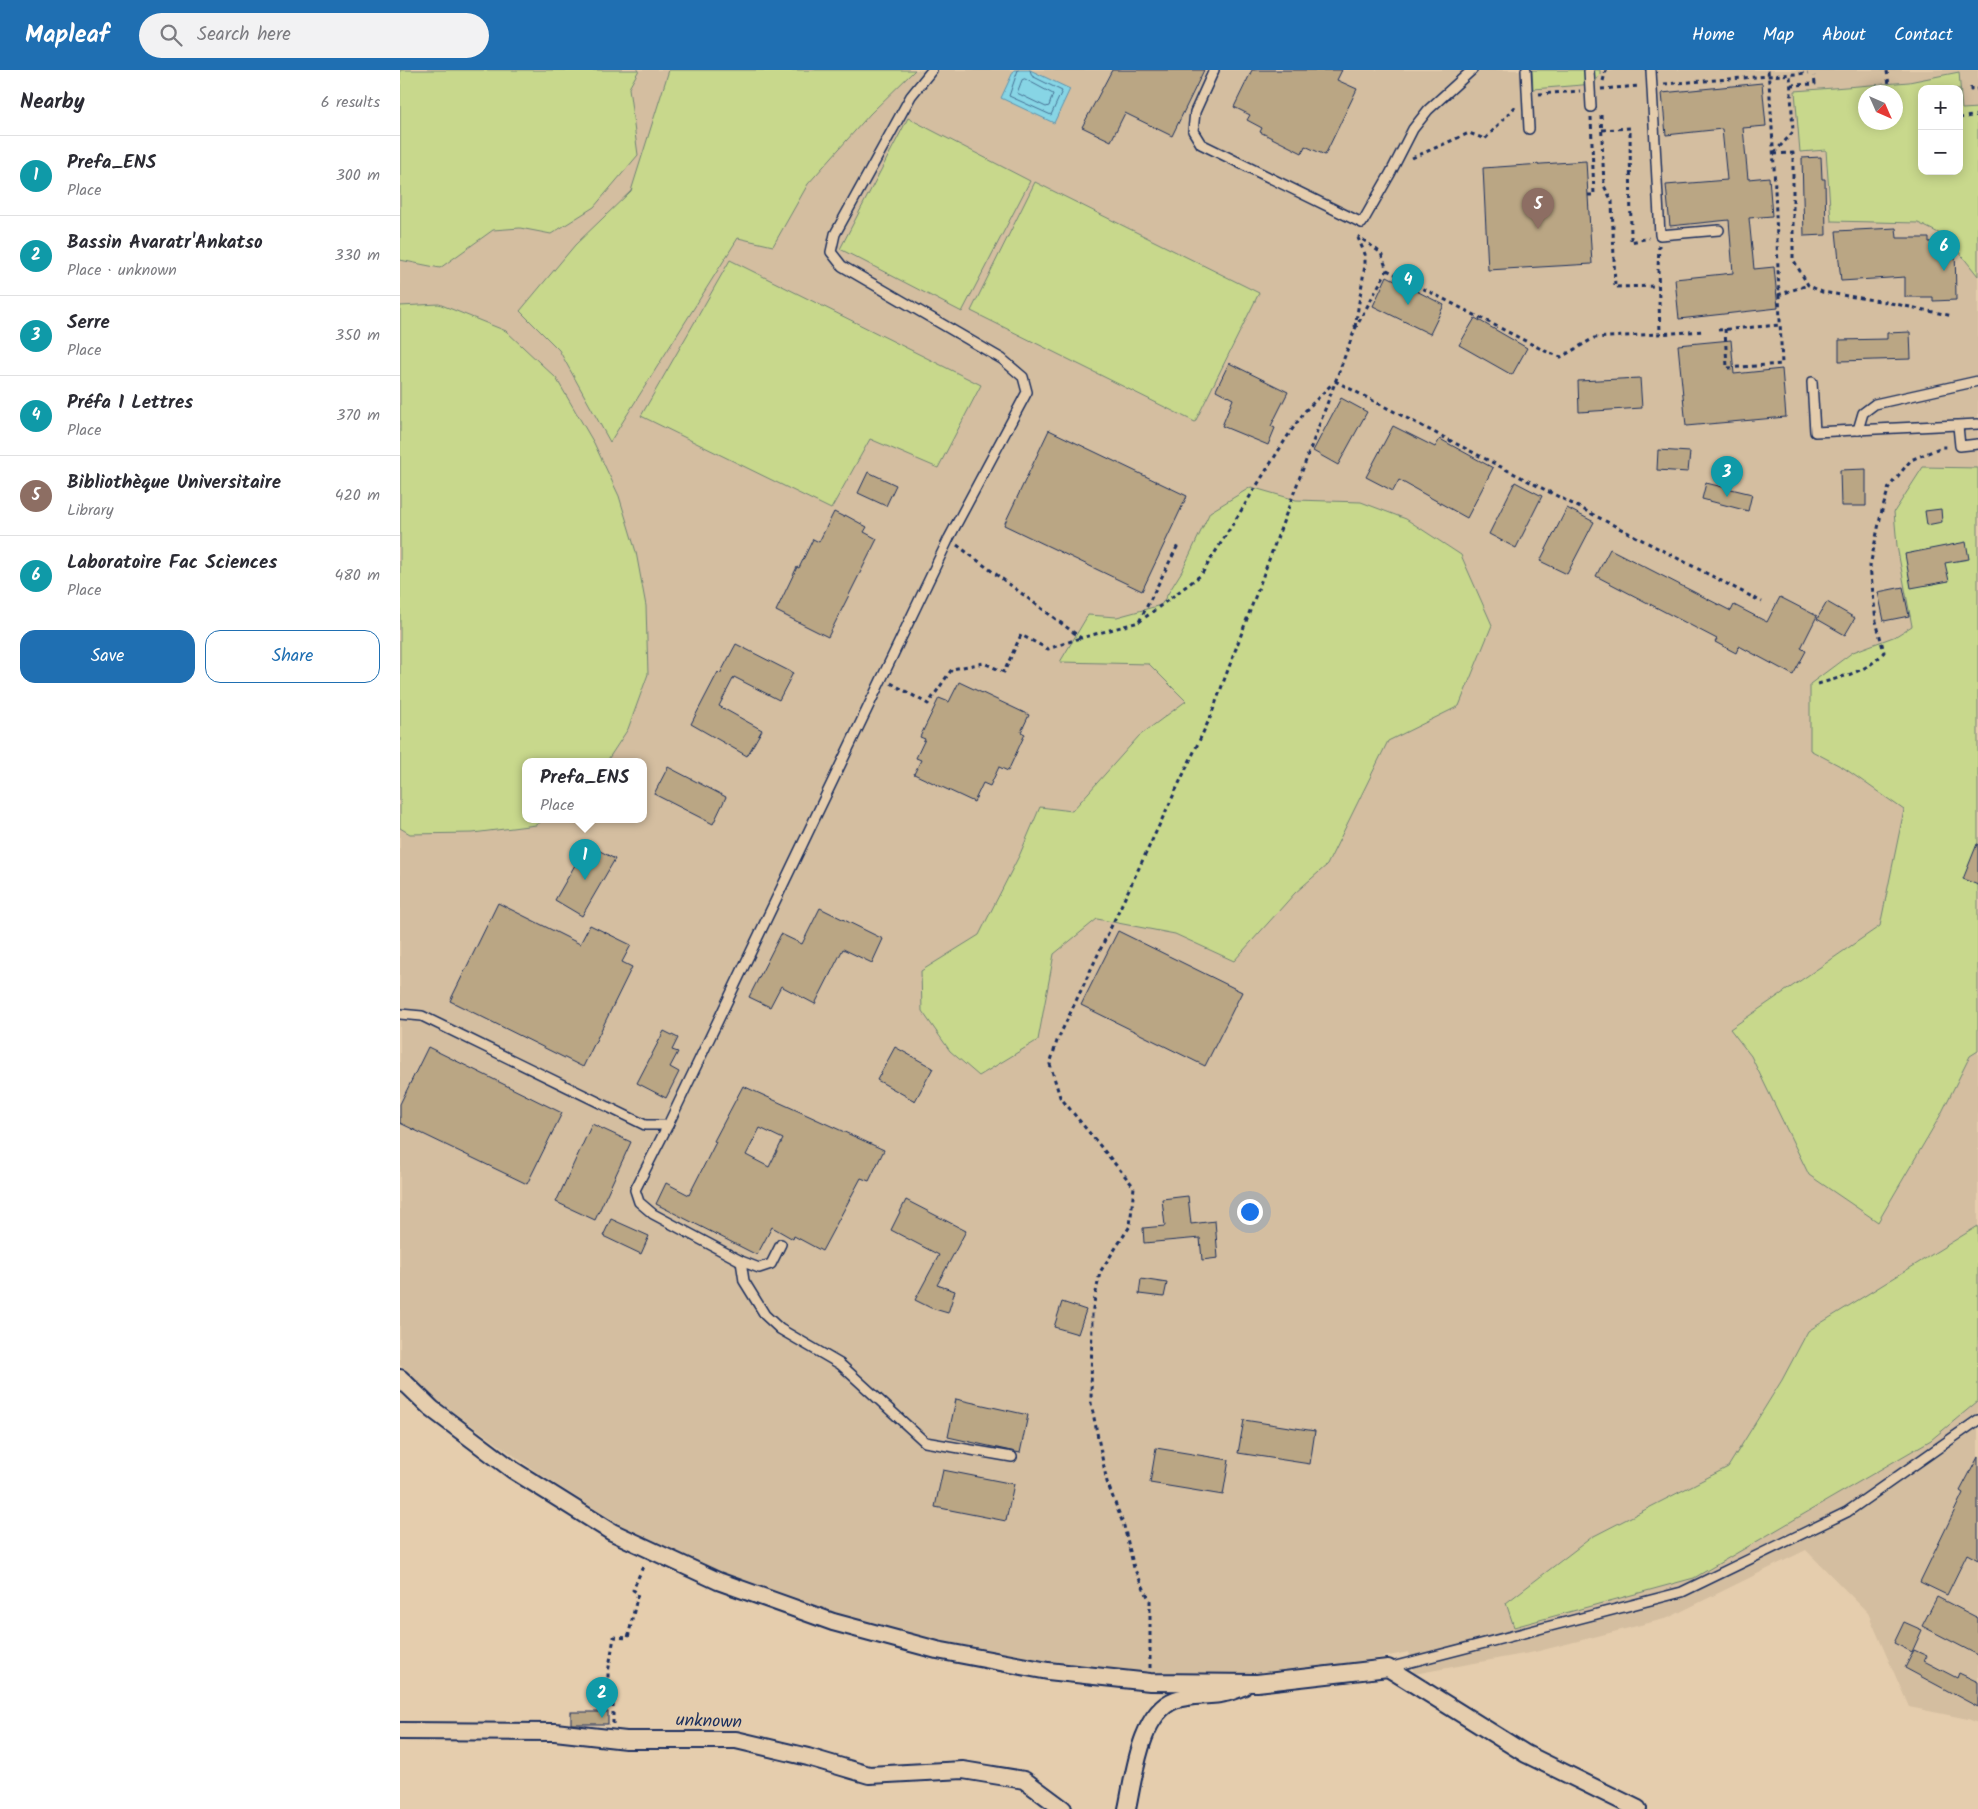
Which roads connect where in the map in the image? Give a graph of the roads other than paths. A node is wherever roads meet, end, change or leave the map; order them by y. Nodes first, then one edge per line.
1 (932, 70) edge
2 (1214, 70) edge
3 (1472, 70) edge
4 (1526, 70) edge
5 (1589, 70) edge
6 (1651, 70) edge
7 (1591, 107) road end
8 (1529, 129) dead end
9 (1719, 230) dead end
10 (1978, 381) edge
11 (1812, 382) dead end
12 (1978, 424) edge
13 (1958, 426) junction
14 (1858, 430) junction
15 (1978, 444) edge
16 (400, 1014) edge
17 (668, 1125) junction
18 (781, 1244) dead end
19 (741, 1261) junction
20 (400, 1378) edge
21 (1978, 1420) edge
22 (1012, 1457) dead end
23 (1388, 1668) junction
24 (1257, 1683) junction
25 (400, 1731) edge
26 (1063, 1809) edge
27 (1127, 1809) edge
28 (1638, 1809) edge

1 - 17 lane
2 - 3 lane
4 - 8 lane
5 - 7 lane
6 - 9 lane
10 - 14 lane
11 - 14 lane
12 - 13 lane
13 - 14 lane
13 - 15 lane
16 - 17 lane
17 - 19 lane
18 - 19 lane
19 - 22 lane
20 - 24 street
21 - 23 lane
23 - 24 street
23 - 28 street
24 - 27 street
25 - 26 street, unknown

